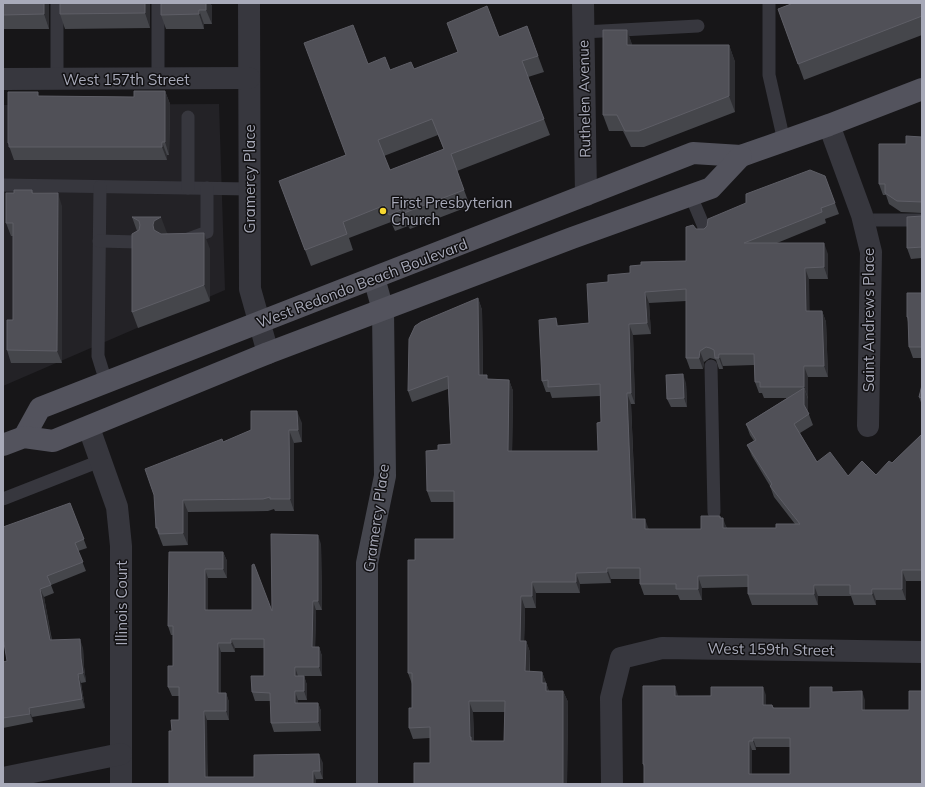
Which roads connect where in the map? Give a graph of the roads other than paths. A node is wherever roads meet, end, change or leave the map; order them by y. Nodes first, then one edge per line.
1 (57, 3) edge
2 (158, 3) edge
3 (249, 3) edge
4 (583, 3) edge
5 (769, 3) edge
6 (698, 26) dead end
7 (583, 32) junction
8 (249, 78) junction
9 (3, 79) edge
10 (57, 79) junction
11 (158, 79) junction
12 (922, 88) edge
13 (188, 117) dead end
14 (829, 125) junction
15 (784, 141) junction
16 (740, 156) junction
17 (3, 185) edge
18 (100, 187) junction
19 (188, 188) junction
20 (207, 188) junction
21 (249, 189) junction
22 (586, 195) junction
23 (691, 196) junction
24 (863, 220) junction
25 (922, 220) edge
26 (704, 233) edge
27 (99, 241) junction
28 (138, 242) edge
29 (174, 242) edge
30 (374, 278) junction
31 (383, 310) junction
32 (260, 323) junction
33 (268, 353) junction
34 (711, 366) dead end
35 (106, 382) junction
36 (868, 426) dead end
37 (89, 428) junction
38 (24, 437) junction
39 (3, 444) edge
40 (100, 461) junction
41 (3, 499) edge
42 (714, 512) dead end
43 (922, 652) edge
44 (121, 754) junction
45 (3, 778) edge
46 (121, 784) edge
47 (367, 784) edge
48 (612, 784) edge

1 - 10 lane
2 - 11 lane
3 - 8 street, Gramercy Place
4 - 7 street, Ruthelen Avenue
5 - 15 lane
6 - 7 lane
7 - 22 street, Ruthelen Avenue
8 - 11 street, West 157th Street
8 - 21 street, Gramercy Place
9 - 10 street, West 157th Street
10 - 11 street, West 157th Street
12 - 14 main road, West Redondo Beach Boulevard
13 - 19 lane
14 - 15 main road, West Redondo Beach Boulevard
14 - 24 street, Saint Andrews Place
15 - 16 main road, West Redondo Beach Boulevard
16 - 22 main road, West Redondo Beach Boulevard
16 - 23 main road, West Redondo Beach Boulevard
17 - 18 lane
18 - 19 lane
18 - 27 lane
19 - 20 lane
20 - 21 lane
20 - 29 lane
21 - 32 street, Gramercy Place
22 - 30 main road, West Redondo Beach Boulevard
23 - 26 lane
23 - 31 main road, West Redondo Beach Boulevard
24 - 25 lane
24 - 36 street, Saint Andrews Place
27 - 28 lane
27 - 35 lane
30 - 31 street, Gramercy Place
30 - 32 main road, West Redondo Beach Boulevard
31 - 33 main road, West Redondo Beach Boulevard
31 - 47 street, Gramercy Place
32 - 33 street, Gramercy Place
32 - 35 main road, West Redondo Beach Boulevard
33 - 37 main road, West Redondo Beach Boulevard
34 - 42 lane
35 - 38 main road, West Redondo Beach Boulevard
37 - 38 main road, West Redondo Beach Boulevard
37 - 40 street, Illinois Court
38 - 39 main road
40 - 41 lane
40 - 44 street, Illinois Court
43 - 48 street, West 159th Street
44 - 45 street
44 - 46 street, Illinois Court

